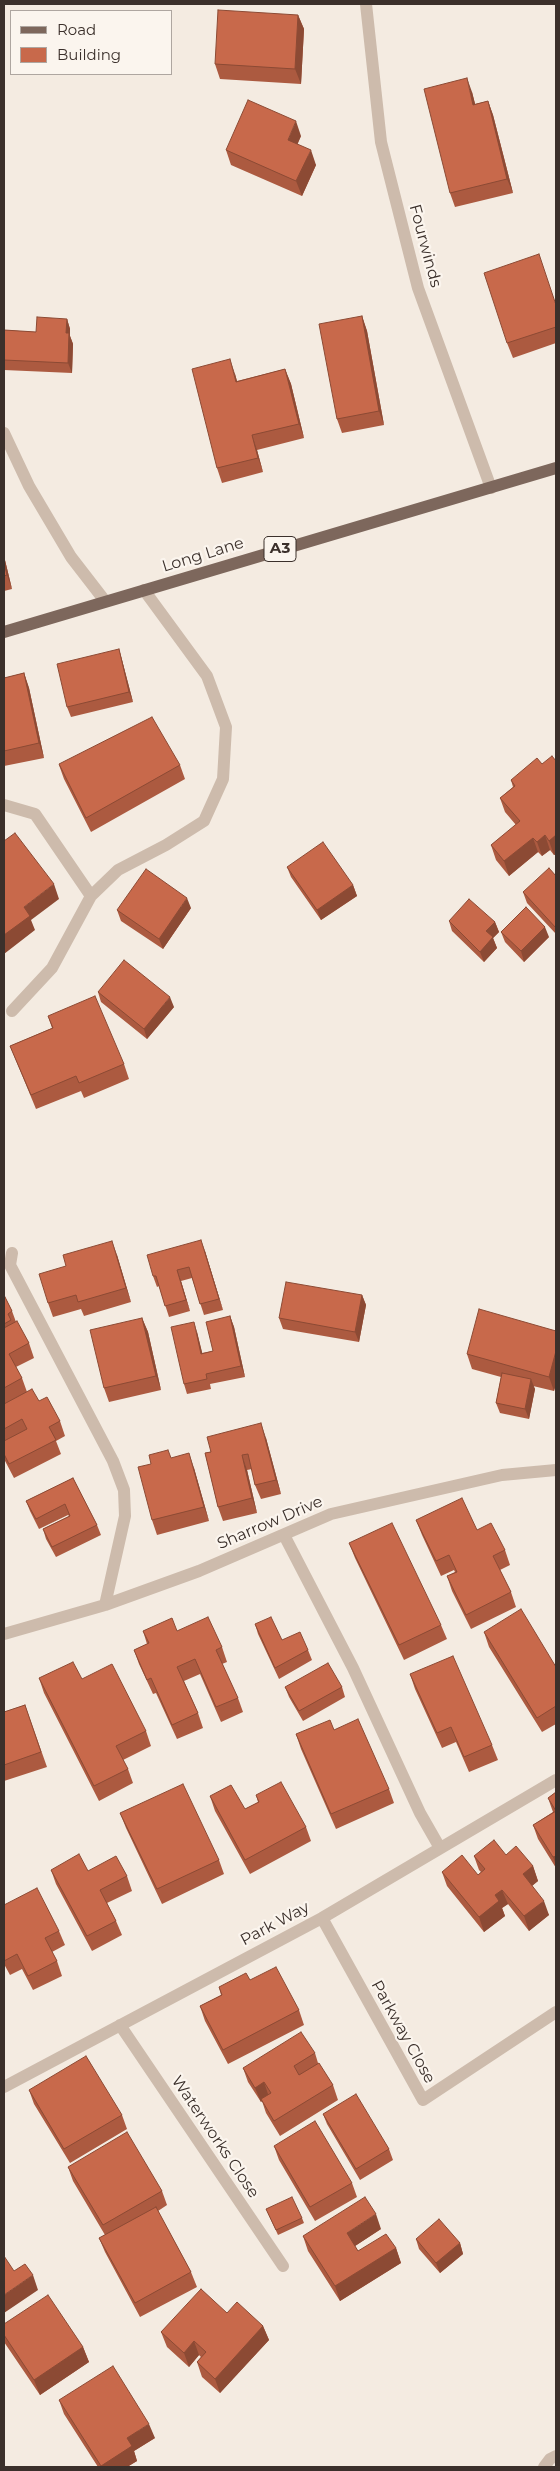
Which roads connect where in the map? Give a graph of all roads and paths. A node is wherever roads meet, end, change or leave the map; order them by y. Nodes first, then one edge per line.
1 (366, 4) edge
2 (4, 432) edge
3 (556, 468) edge
4 (491, 488) junction
5 (144, 590) junction
6 (105, 601) junction
7 (4, 632) edge
8 (4, 805) edge
9 (91, 896) junction
10 (12, 1011) dead end
11 (12, 1253) dead end
12 (556, 1470) edge
13 (284, 1535) junction
14 (104, 1605) junction
15 (4, 1634) edge
16 (556, 1780) edge
17 (440, 1848) junction
18 (322, 1918) junction
19 (556, 2012) edge
20 (120, 2025) junction
21 (4, 2087) edge
22 (283, 2266) dead end
23 (556, 2456) edge
24 (544, 2467) edge

1 - 4 street, Fourwinds
2 - 6 street
3 - 4 main road, Long Lane / A3
4 - 5 main road, Long Lane / A3
5 - 6 main road, Long Lane / A3
5 - 9 street
6 - 7 main road, Long Lane / A3
8 - 9 street
9 - 10 street
11 - 14 street
12 - 13 street, Sharrow Drive
13 - 14 street, Sharrow Drive
13 - 17 street
14 - 15 street, Sharrow Drive
16 - 17 street, Park Way
17 - 18 street, Park Way
18 - 19 street, Parkway Close
18 - 20 street, Park Way
20 - 21 street, Park Way
20 - 22 street, Waterworks Close
23 - 24 street

